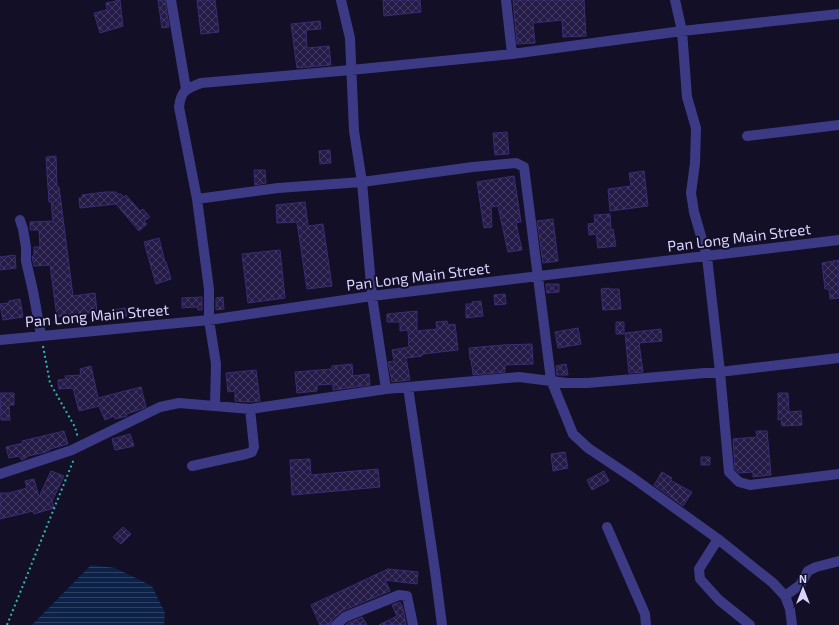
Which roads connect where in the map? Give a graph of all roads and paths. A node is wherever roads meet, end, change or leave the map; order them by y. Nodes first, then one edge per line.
1 (171, 0) edge
2 (341, 0) edge
3 (506, 0) edge
4 (676, 0) edge
5 (839, 14) edge
6 (682, 31) junction
7 (512, 54) junction
8 (351, 70) junction
9 (186, 89) junction
10 (839, 125) edge
11 (747, 136) dead end
12 (362, 182) junction
13 (197, 199) junction
14 (20, 220) dead end
15 (839, 240) edge
16 (707, 257) junction
17 (538, 277) junction
18 (372, 296) junction
19 (209, 320) junction
20 (40, 335) junction
21 (0, 340) edge
22 (839, 358) edge
23 (720, 372) junction
24 (551, 380) junction
25 (408, 387) junction
26 (386, 389) junction
27 (215, 405) junction
28 (250, 409) junction
29 (80, 446) junction
30 (192, 466) dead end
31 (0, 474) edge
32 (839, 474) edge
33 (607, 527) dead end
34 (718, 539) junction
35 (839, 561) edge
36 (786, 596) junction
37 (6, 625) edge
38 (336, 625) edge
39 (413, 625) edge
40 (442, 625) edge
41 (646, 625) edge
42 (750, 625) edge
43 (792, 625) edge

1 - 9 street
2 - 8 street
3 - 7 street
4 - 6 street
5 - 6 street
6 - 7 street
6 - 16 street
7 - 8 street
8 - 9 street
8 - 12 street
9 - 13 street
10 - 11 street
12 - 13 street
12 - 17 street
12 - 18 street
13 - 19 street
14 - 20 street
15 - 16 street, Pan Long Main Street
16 - 17 street, Pan Long Main Street
16 - 23 street
17 - 18 street, Pan Long Main Street
17 - 24 street
18 - 19 street, Pan Long Main Street
18 - 26 street
19 - 20 street, Pan Long Main Street
19 - 27 street
20 - 21 street, Pan Long Main Street
20 - 29 path
22 - 23 street
23 - 24 street
23 - 32 street
24 - 25 street
24 - 34 street
25 - 26 street
25 - 40 street
26 - 28 street
27 - 28 street
27 - 29 street
28 - 30 street
29 - 31 street
29 - 37 path
33 - 41 street
34 - 36 street
34 - 42 street
35 - 36 street
36 - 43 street
38 - 39 street

